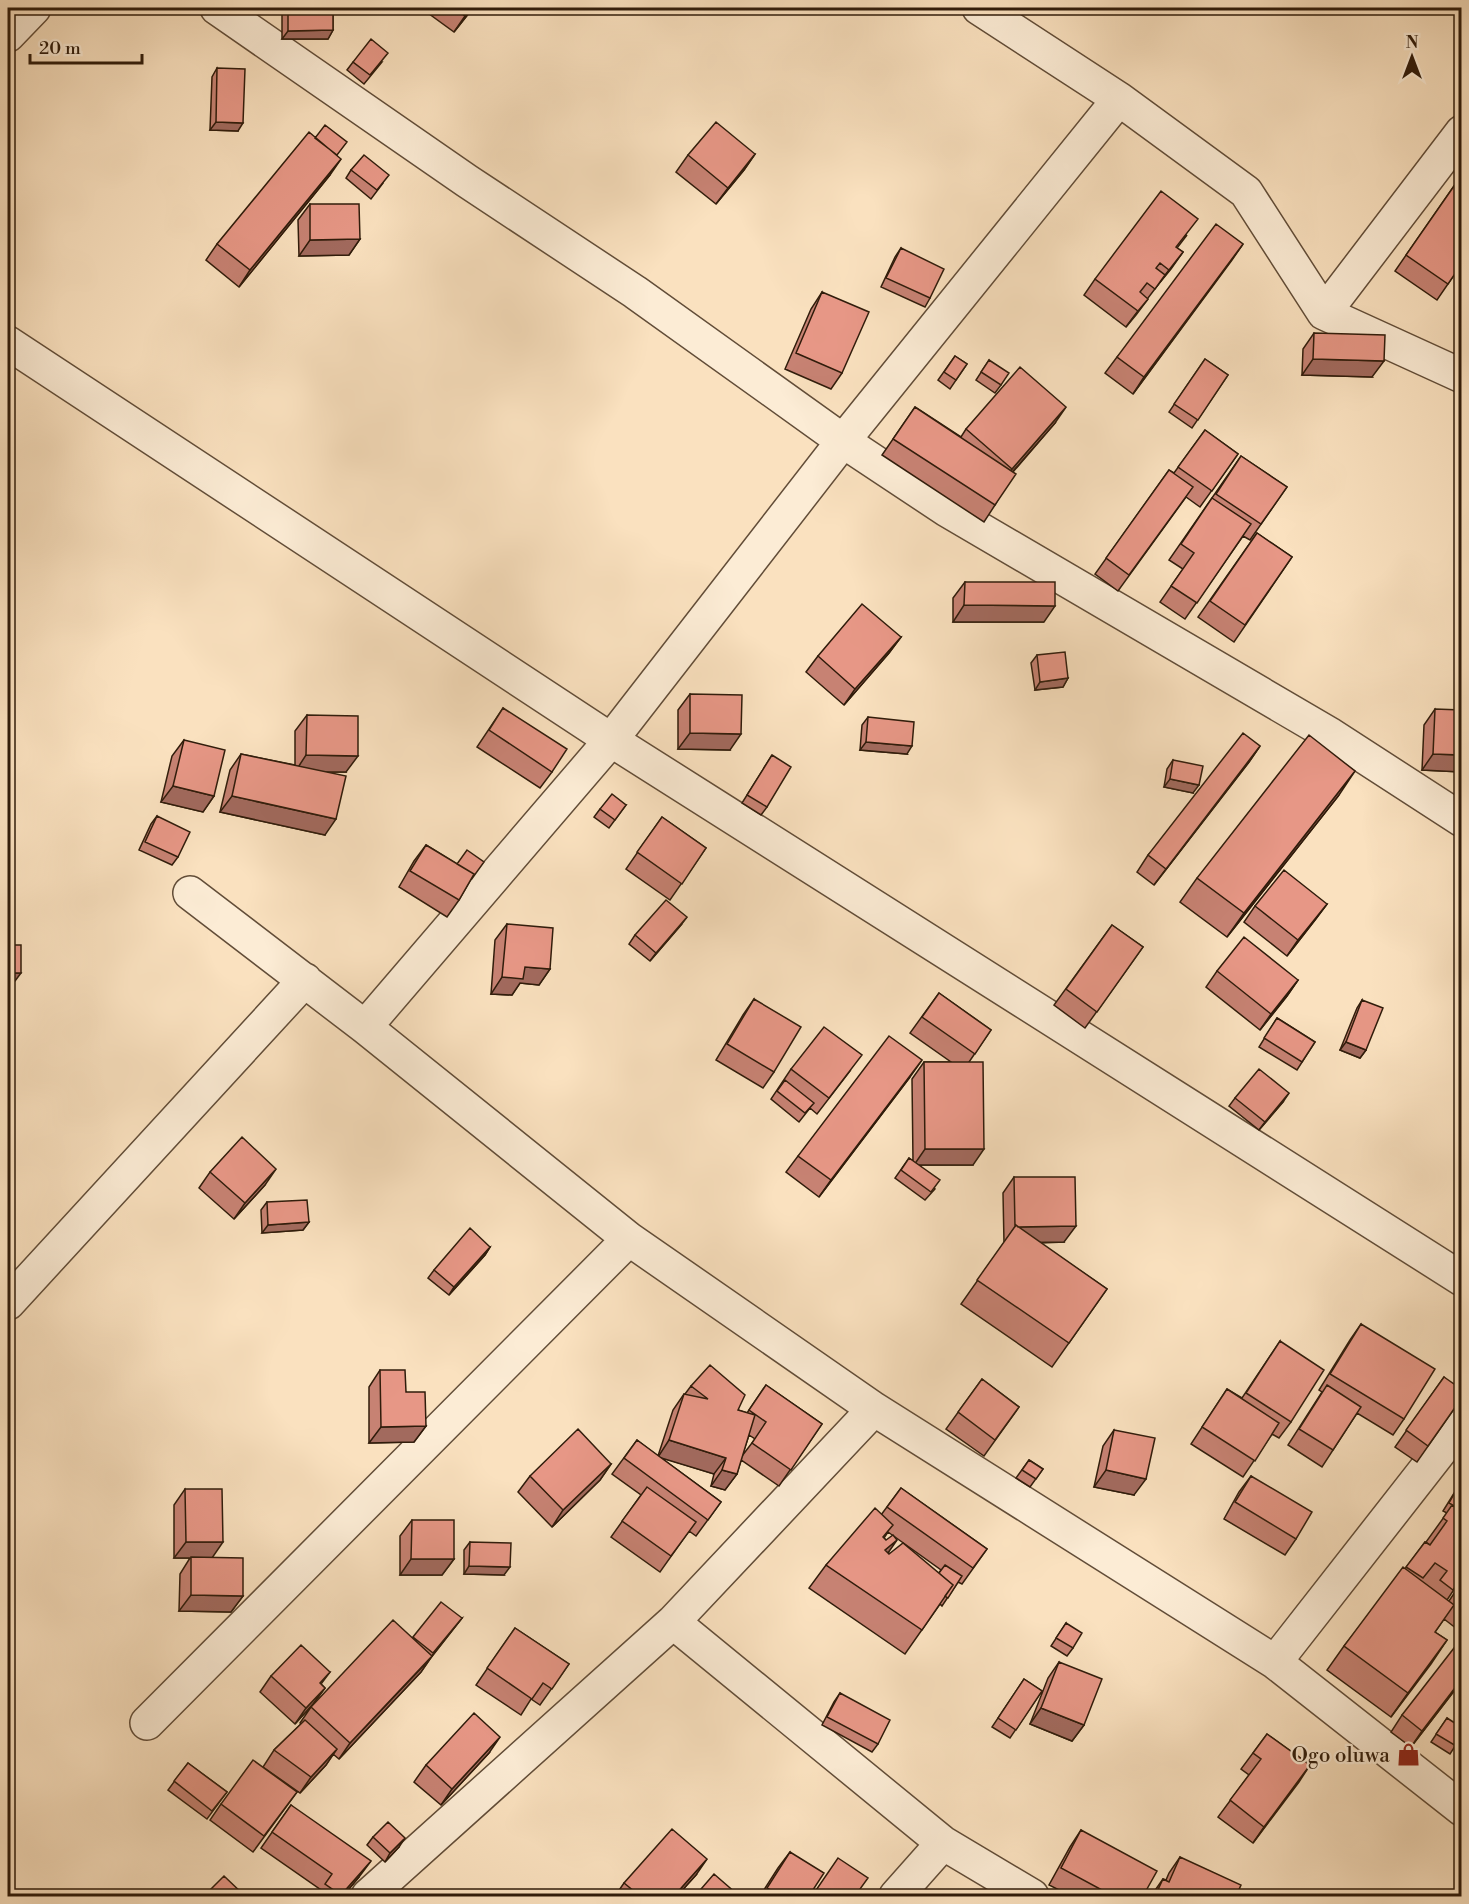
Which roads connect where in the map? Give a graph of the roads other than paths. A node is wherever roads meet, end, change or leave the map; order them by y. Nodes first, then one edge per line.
1 (34, 8) edge
2 (217, 8) edge
3 (979, 8) edge
4 (8, 35) edge
5 (1119, 99) junction
6 (1461, 132) edge
7 (1324, 313) junction
8 (8, 343) edge
9 (1461, 376) edge
10 (843, 441) junction
11 (611, 740) junction
12 (1461, 820) edge
13 (190, 893) dead end
14 (305, 980) junction
15 (365, 1027) junction
16 (629, 1239) junction
17 (1461, 1279) edge
18 (8, 1303) edge
19 (874, 1409) junction
20 (1461, 1423) edge
21 (673, 1622) junction
22 (1275, 1662) junction
23 (147, 1724) dead end
24 (1461, 1809) edge
25 (943, 1843) junction
26 (368, 1896) edge
27 (896, 1896) edge
28 (1032, 1896) edge

1 - 4 street
2 - 10 street
3 - 5 street
5 - 7 street
5 - 10 street
6 - 7 street
7 - 9 street
8 - 11 street
10 - 11 street
10 - 12 street
11 - 15 street
11 - 17 street
13 - 14 street
14 - 15 street
14 - 18 street
15 - 16 street
16 - 19 street
16 - 23 street
19 - 21 street
19 - 22 street
20 - 22 street
21 - 25 street
21 - 26 street
22 - 24 street
25 - 27 street
25 - 28 street

